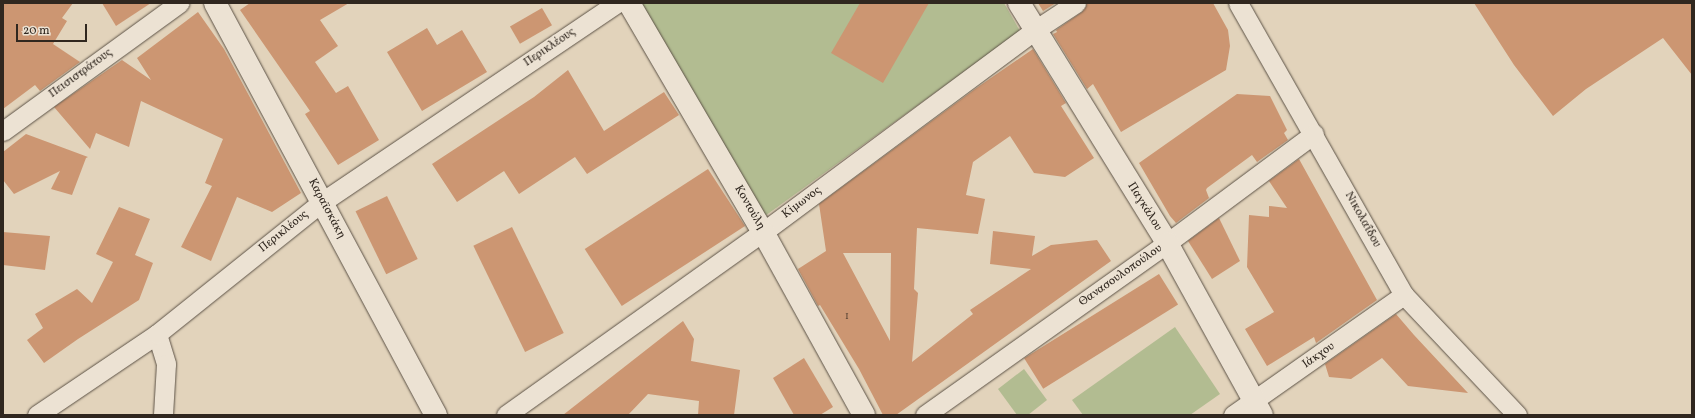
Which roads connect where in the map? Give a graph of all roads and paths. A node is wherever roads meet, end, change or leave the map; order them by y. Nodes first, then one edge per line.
1 (179, 3) edge
2 (215, 3) edge
3 (617, 3) edge
4 (629, 3) edge
5 (1019, 3) edge
6 (1076, 3) edge
7 (1238, 3) edge
8 (1035, 30) junction
9 (3, 131) edge
10 (1314, 134) junction
11 (322, 202) junction
12 (763, 232) junction
13 (1167, 243) junction
14 (1404, 295) junction
15 (157, 334) junction
16 (1258, 408) edge
17 (37, 415) edge
18 (163, 415) edge
19 (436, 415) edge
20 (506, 415) edge
21 (864, 415) edge
22 (925, 415) edge
23 (1234, 415) edge
24 (1516, 415) edge

1 - 9 street, Πεισιστράτους
2 - 11 main road, Καραϊσκάκη
3 - 11 street, Περικλέους
4 - 12 main road, Κοντούλη
5 - 8 main road, Παγκάλου
6 - 8 street, Κίμωνος
7 - 10 street, Νικολαΐδου
8 - 12 street, Κίμωνος
8 - 13 main road, Παγκάλου
10 - 13 street, Θανασουλοπούλου
10 - 14 street, Νικολαΐδου
11 - 15 street, Περικλέους
11 - 19 main road, Καραϊσκάκη
12 - 20 street, Κίμωνος
12 - 21 main road, Κοντούλη
13 - 16 main road, Παγκάλου
13 - 22 street, Θανασουλοπούλου
14 - 16 street, Ιάκχου
14 - 24 street, Νικολαΐδου
15 - 17 street, Περικλέους
15 - 18 street
16 - 23 street, Ιάκχου

